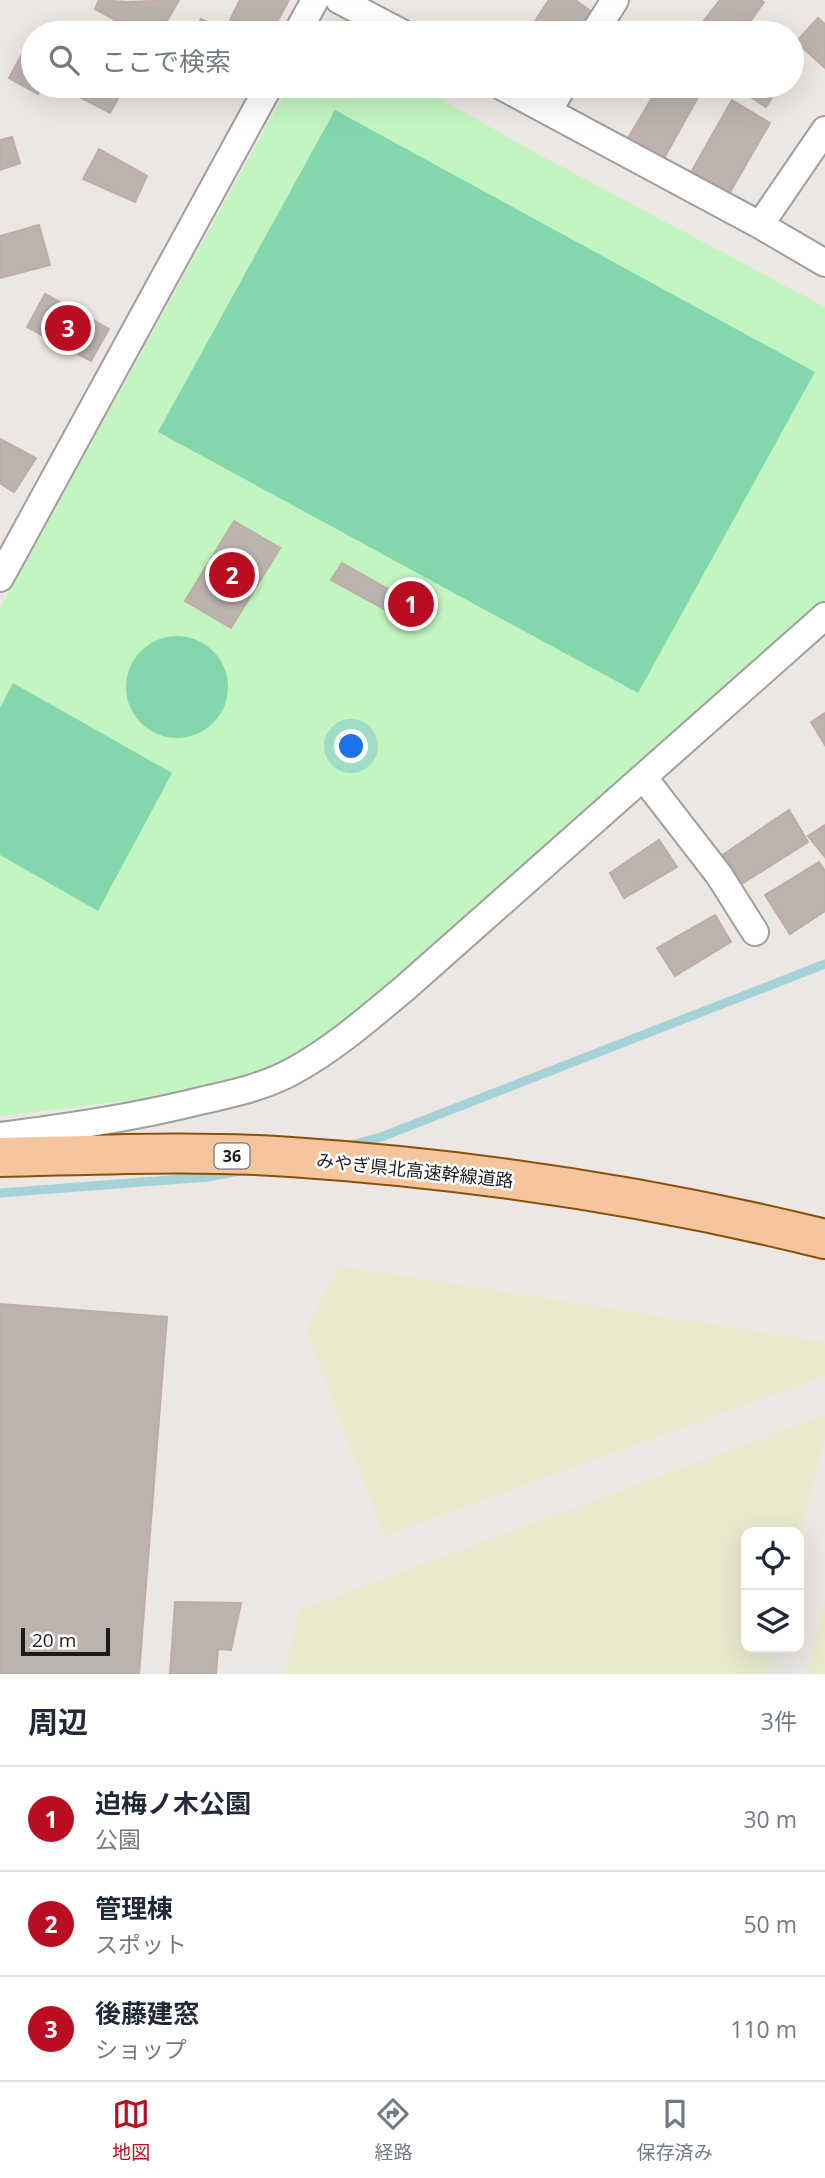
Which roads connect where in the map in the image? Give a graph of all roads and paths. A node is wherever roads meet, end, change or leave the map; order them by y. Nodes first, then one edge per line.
1 (315, 0) edge
2 (339, 0) edge
3 (615, 0) edge
4 (304, 21) edge
5 (379, 21) edge
6 (602, 21) edge
7 (262, 98) edge
8 (524, 98) edge
9 (556, 98) edge
10 (548, 111) junction
11 (825, 130) edge
12 (760, 225) junction
13 (825, 263) edge
14 (0, 578) edge
15 (825, 616) edge
16 (644, 778) junction
17 (755, 932) dead end
18 (0, 1136) edge
19 (0, 1157) edge
20 (825, 1239) edge

1 - 4 street
2 - 5 street
3 - 6 street
7 - 14 street
8 - 10 street
9 - 10 street
10 - 12 street
11 - 12 street
12 - 13 street
15 - 16 street
16 - 17 street
16 - 18 street
19 - 20 main road, みやぎ県北高速幹線道路 / 36

